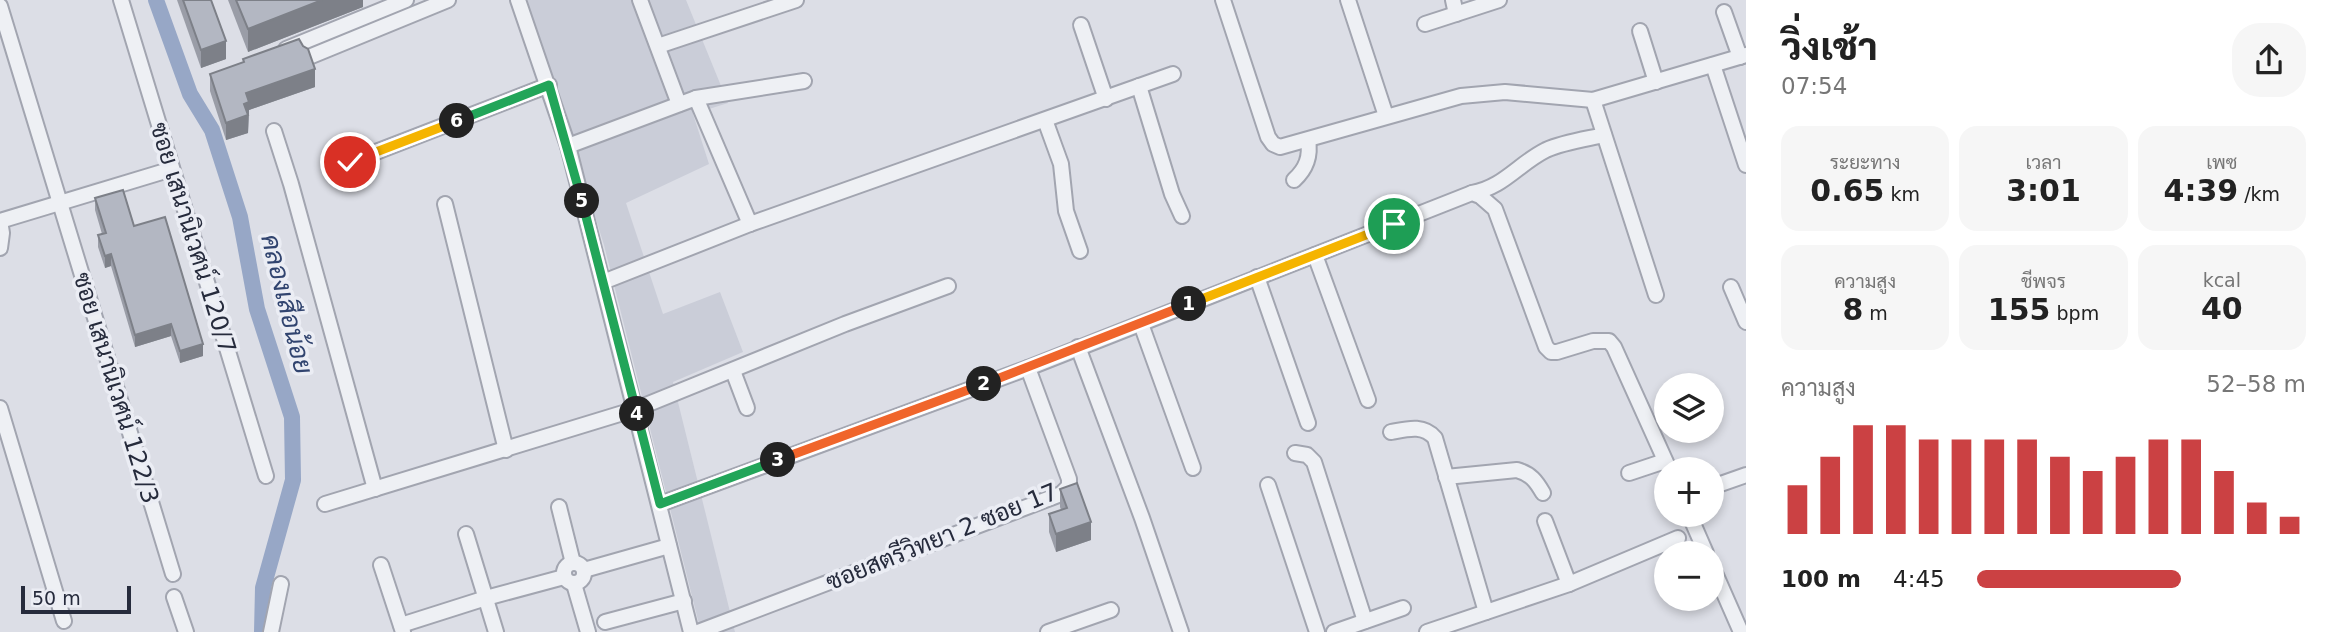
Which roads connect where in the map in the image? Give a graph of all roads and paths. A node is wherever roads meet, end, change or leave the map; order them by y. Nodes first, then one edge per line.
1 (121, 0) edge
2 (448, 0) edge
3 (518, 0) edge
4 (640, 0) edge
5 (796, 0) edge
6 (1223, 0) edge
7 (1348, 0) edge
8 (1499, 0) edge
9 (403, 1) edge
10 (0, 6) edge
11 (1454, 7) edge
12 (1724, 12) dead end
13 (1425, 24) dead end
14 (1081, 25) dead end
15 (1640, 31) dead end
16 (658, 46) junction
17 (278, 53) edge
18 (1743, 56) edge
19 (309, 57) edge
20 (1713, 65) junction
21 (1173, 74) dead end
22 (804, 82) dead end
23 (1656, 82) junction
24 (549, 85) junction
25 (1139, 86) junction
26 (696, 98) junction
27 (1106, 99) junction
28 (1593, 100) junction
29 (678, 104) junction
30 (1386, 116) junction
31 (1045, 120) junction
32 (274, 131) dead end
33 (1604, 135) junction
34 (1308, 140) junction
35 (568, 146) junction
36 (350, 162) dead end
37 (1746, 165) edge
38 (172, 169) junction
39 (1294, 180) dead end
40 (1472, 193) junction
41 (60, 202) junction
42 (445, 204) dead end
43 (1182, 216) dead end
44 (0, 221) edge
45 (750, 224) junction
46 (0, 248) edge
47 (1080, 251) dead end
48 (1315, 255) junction
49 (1257, 277) junction
50 (603, 282) junction
51 (948, 286) dead end
52 (1731, 286) dead end
53 (1656, 295) dead end
54 (1746, 322) edge
55 (1141, 324) junction
56 (1078, 347) junction
57 (1028, 368) junction
58 (733, 371) junction
59 (1368, 400) dead end
60 (0, 408) edge
61 (747, 408) dead end
62 (636, 410) junction
63 (1308, 423) dead end
64 (1391, 432) dead end
65 (506, 450) junction
66 (1295, 453) dead end
67 (1663, 457) edge
68 (1193, 468) dead end
69 (1654, 468) edge
70 (1629, 473) dead end
71 (266, 475) dead end
72 (1746, 475) edge
73 (1446, 477) junction
74 (1724, 483) edge
75 (1268, 485) dead end
76 (375, 489) junction
77 (1544, 493) dead end
78 (325, 504) dead end
79 (660, 504) junction
80 (559, 507) dead end
81 (1545, 521) dead end
82 (466, 534) dead end
83 (1678, 538) dead end
84 (669, 546) junction
85 (382, 565) dead end
86 (579, 566) junction
87 (173, 574) dead end
88 (569, 581) junction
89 (281, 584) dead end
90 (1569, 584) junction
91 (1724, 593) edge
92 (174, 597) dead end
93 (486, 598) junction
94 (684, 601) junction
95 (1403, 608) dead end
96 (1111, 610) dead end
97 (1486, 612) junction
98 (64, 621) dead end
99 (1365, 621) junction
100 (605, 622) dead end
101 (402, 629) edge
102 (186, 632) edge
103 (271, 632) edge
104 (496, 632) edge
105 (588, 632) edge
106 (691, 632) edge
107 (698, 632) edge
108 (1048, 632) edge
109 (1181, 632) edge
110 (1317, 632) edge
111 (1334, 632) edge
112 (1427, 632) edge
113 (1741, 632) edge

1 - 38 street, ซอย เสนานิเวศน์ 120/7
2 - 19 street
3 - 24 street
4 - 16 street
5 - 16 street
6 - 34 street
7 - 30 street
8 - 11 street
9 - 17 street
10 - 41 street, ซอย เสนานิเวศน์ 122/3
11 - 13 street
12 - 18 street
14 - 27 street
15 - 23 street
16 - 29 street
18 - 20 street
20 - 23 street
20 - 37 street
21 - 25 street
22 - 26 street
23 - 28 street
24 - 35 street
24 - 36 street
25 - 27 street
25 - 43 street
26 - 29 street
26 - 45 street
27 - 31 street
28 - 30 street
28 - 33 street
29 - 35 street
30 - 34 street
31 - 45 street
31 - 47 street
32 - 76 street
33 - 40 street
33 - 53 street
34 - 39 street
35 - 50 street
38 - 41 street
38 - 71 street, ซอย เสนานิเวศน์ 120/7
40 - 48 street
40 - 67 street
41 - 44 street
41 - 87 street, ซอย เสนานิเวศน์ 122/3
42 - 65 street
44 - 46 street
45 - 50 street
48 - 49 street
48 - 59 street
49 - 55 street
49 - 63 street
50 - 62 street
51 - 58 street
52 - 54 street
55 - 56 street
55 - 68 street
56 - 57 street
56 - 109 street
57 - 79 street
57 - 107 street, ซอยสตรีวิทยา 2 ซอย 17
58 - 61 street
58 - 62 street
60 - 98 street
62 - 65 street
62 - 79 street
64 - 73 street
65 - 76 street
66 - 99 street
69 - 70 street
72 - 74 street
73 - 77 street
73 - 97 street
75 - 110 street
76 - 78 street
79 - 84 street
80 - 86 street
81 - 90 street
82 - 93 street
83 - 90 street
84 - 86 street
84 - 94 street
85 - 101 street
86 - 88 street
88 - 93 street
88 - 105 street
89 - 103 street
90 - 97 street
91 - 113 street
92 - 102 street
93 - 101 street
93 - 104 street
94 - 100 street
94 - 106 street
95 - 99 street
96 - 108 street
97 - 112 street
99 - 111 street

